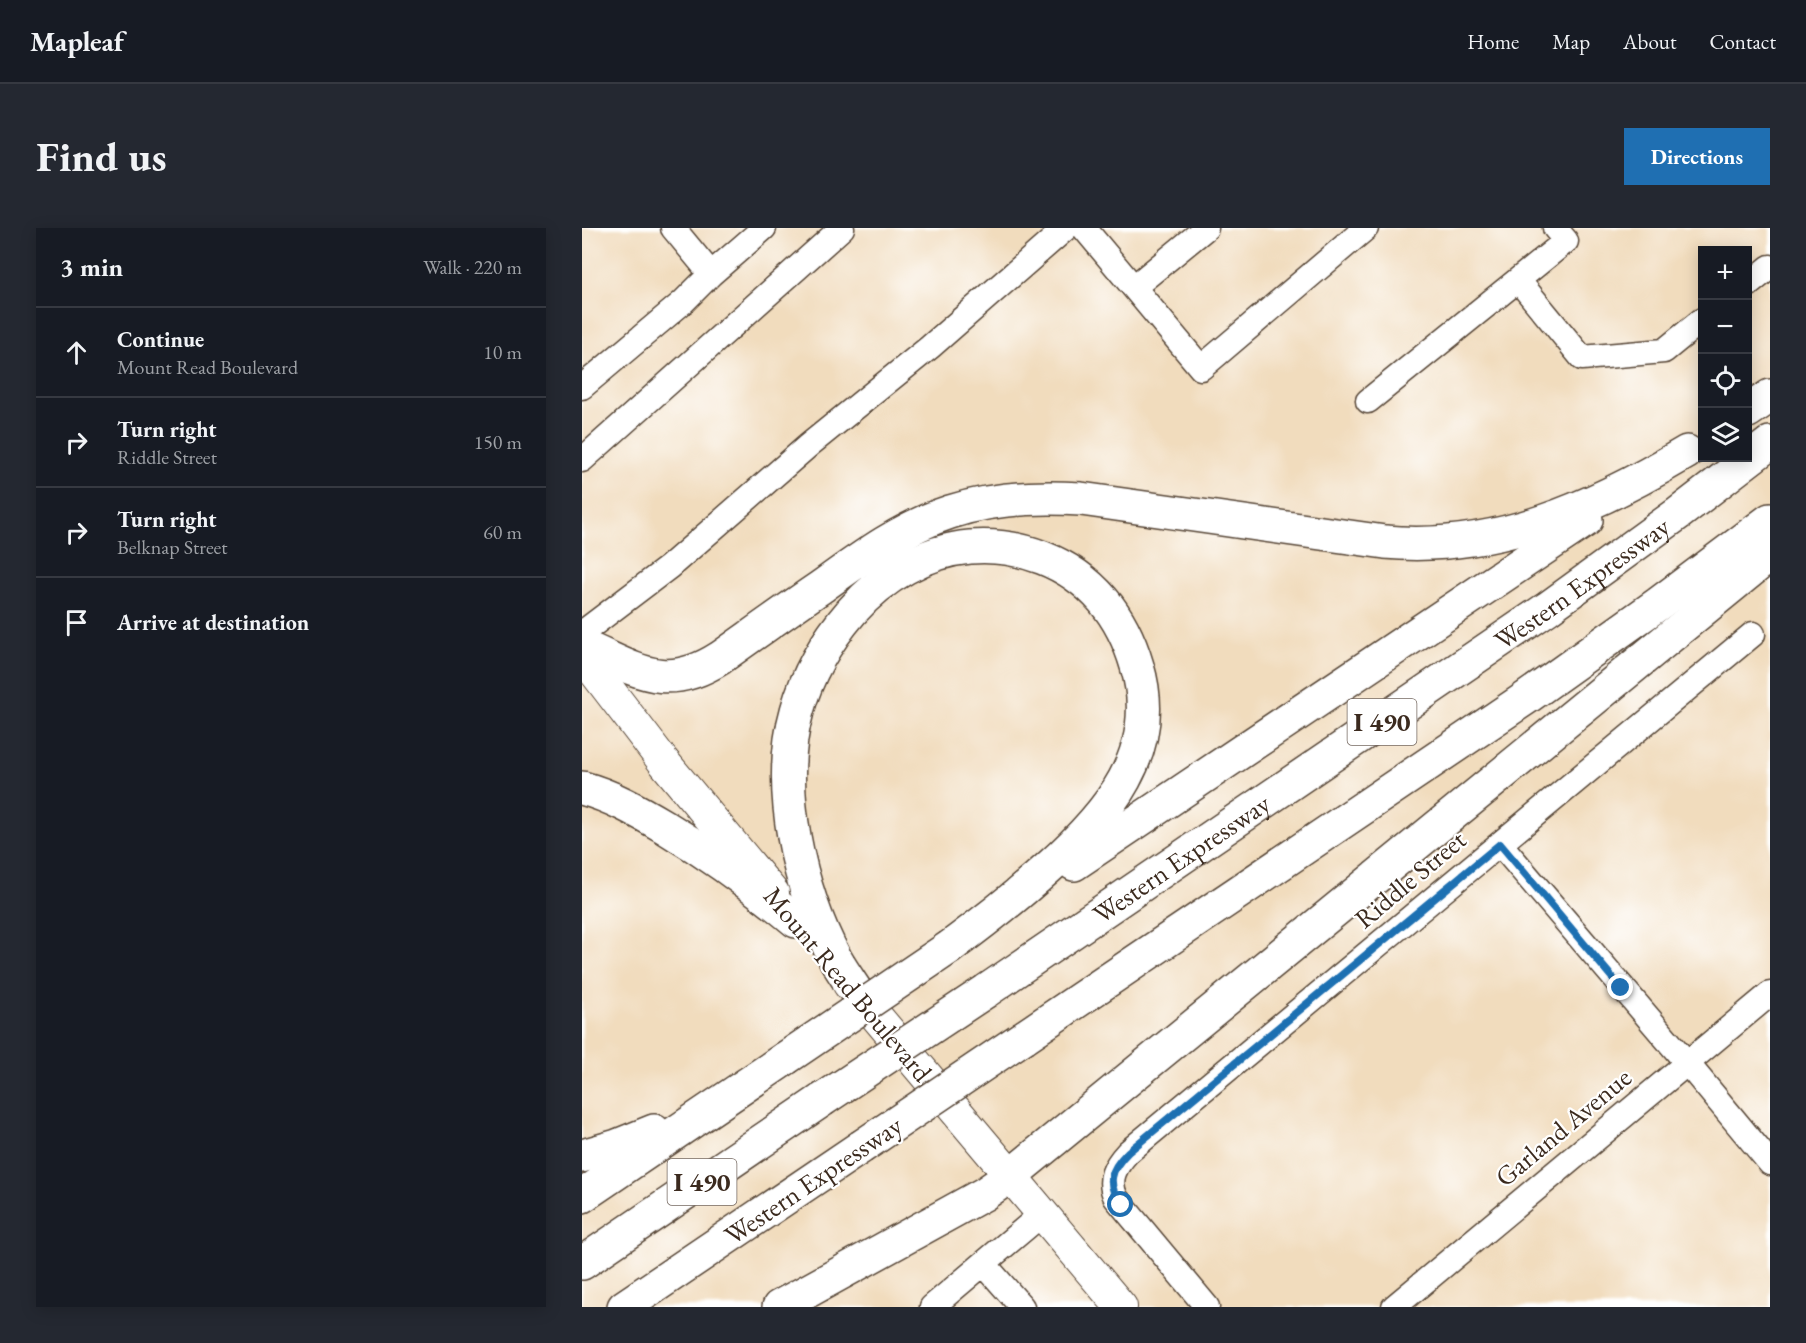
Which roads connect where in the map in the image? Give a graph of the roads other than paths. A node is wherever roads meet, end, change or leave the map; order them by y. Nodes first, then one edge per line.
1 (673, 228) edge
2 (764, 228) edge
3 (842, 228) edge
4 (1066, 228) edge
5 (1084, 228) edge
6 (1206, 228) edge
7 (1366, 228) edge
8 (1555, 228) edge
9 (1770, 267) edge
10 (711, 273) junction
11 (1518, 280) junction
12 (1752, 282) edge
13 (1134, 287) junction
14 (1698, 323) edge
15 (582, 387) edge
16 (1770, 396) edge
17 (1368, 401) dead end
18 (1752, 408) edge
19 (1770, 443) edge
20 (1695, 447) edge
21 (582, 460) edge
22 (1770, 520) edge
23 (1770, 555) edge
24 (582, 633) edge
25 (1752, 634) dead end
26 (582, 646) edge
27 (582, 655) edge
28 (582, 788) edge
29 (1500, 844) junction
30 (796, 921) junction
31 (950, 947) junction
32 (1770, 994) edge
33 (861, 999) junction
34 (786, 1058) junction
35 (1687, 1063) junction
36 (582, 1156) edge
37 (1770, 1163) edge
38 (1010, 1176) junction
39 (582, 1196) edge
40 (1042, 1214) junction
41 (582, 1263) edge
42 (984, 1263) junction
43 (1113, 1304) edge
44 (624, 1307) edge
45 (779, 1307) edge
46 (932, 1307) edge
47 (1022, 1307) edge
48 (1206, 1307) edge
49 (1394, 1307) edge

1 - 10 street
2 - 10 street
3 - 21 street
4 - 24 street
5 - 13 street
6 - 13 street
7 - 13 street
8 - 11 street
9 - 12 street
10 - 15 street
11 - 14 street
11 - 17 street
16 - 18 highway
19 - 41 highway, Western Expressway / I 490, bridge
20 - 26 highway
20 - 31 highway
22 - 44 highway, Western Expressway / I 490, bridge
23 - 38 highway
25 - 29 street, Riddle Street
27 - 30 main road, Mount Read Boulevard
28 - 30 highway
29 - 35 street
29 - 48 street, Riddle Street
30 - 33 main road, Mount Read Boulevard
31 - 33 highway
31 - 34 highway, bridge
32 - 35 street, Garland Avenue
33 - 38 main road, Mount Read Boulevard
34 - 36 highway
34 - 39 highway
35 - 37 street
35 - 49 street, Garland Avenue
38 - 40 main road, Mount Read Boulevard
38 - 45 highway
40 - 42 street
40 - 43 main road, Mount Read Boulevard
42 - 46 street
42 - 47 street

